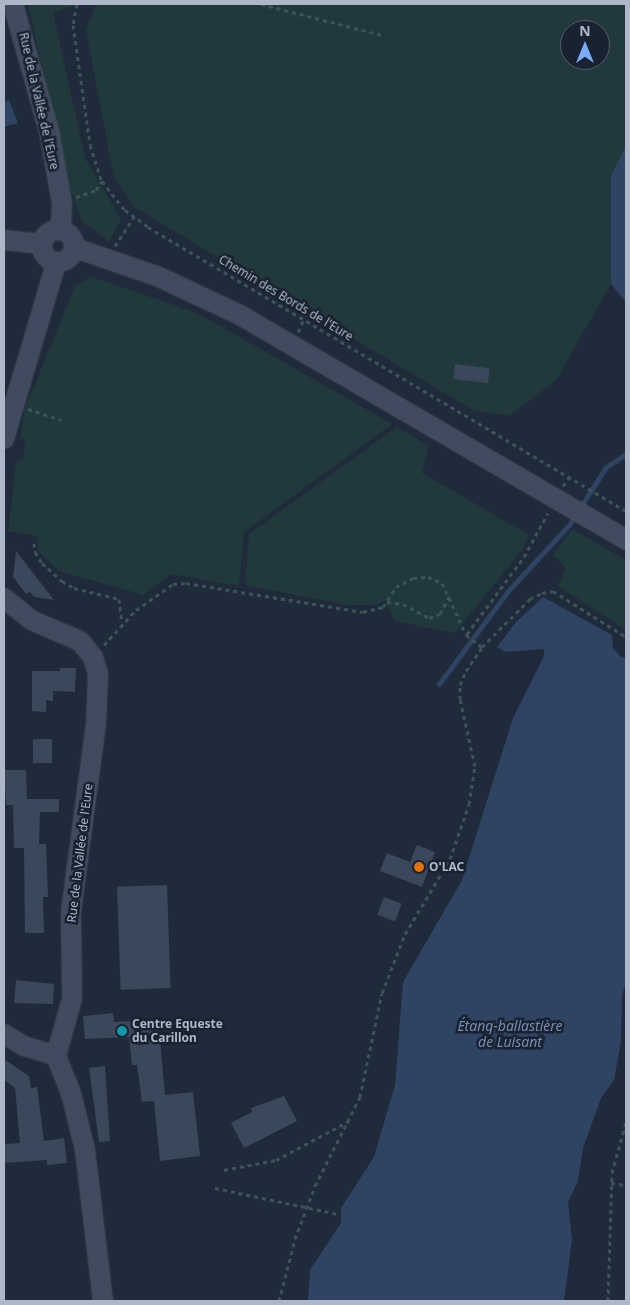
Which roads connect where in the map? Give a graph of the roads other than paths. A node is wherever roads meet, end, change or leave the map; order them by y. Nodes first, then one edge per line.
1 (13, 4) edge
2 (61, 230) junction
3 (4, 240) edge
4 (42, 244) junction
5 (75, 248) junction
6 (56, 263) junction
7 (4, 439) edge
8 (626, 540) edge
9 (4, 598) edge
10 (4, 1034) edge
11 (56, 1056) junction
12 (103, 1301) edge

1 - 2 street, Rue de la Vallée de l'Eure
2 - 4 street
2 - 5 street
3 - 4 street
4 - 6 street
5 - 6 street
5 - 8 street
6 - 7 street
9 - 11 street, Rue de la Vallée de l'Eure
10 - 11 street
11 - 12 street

